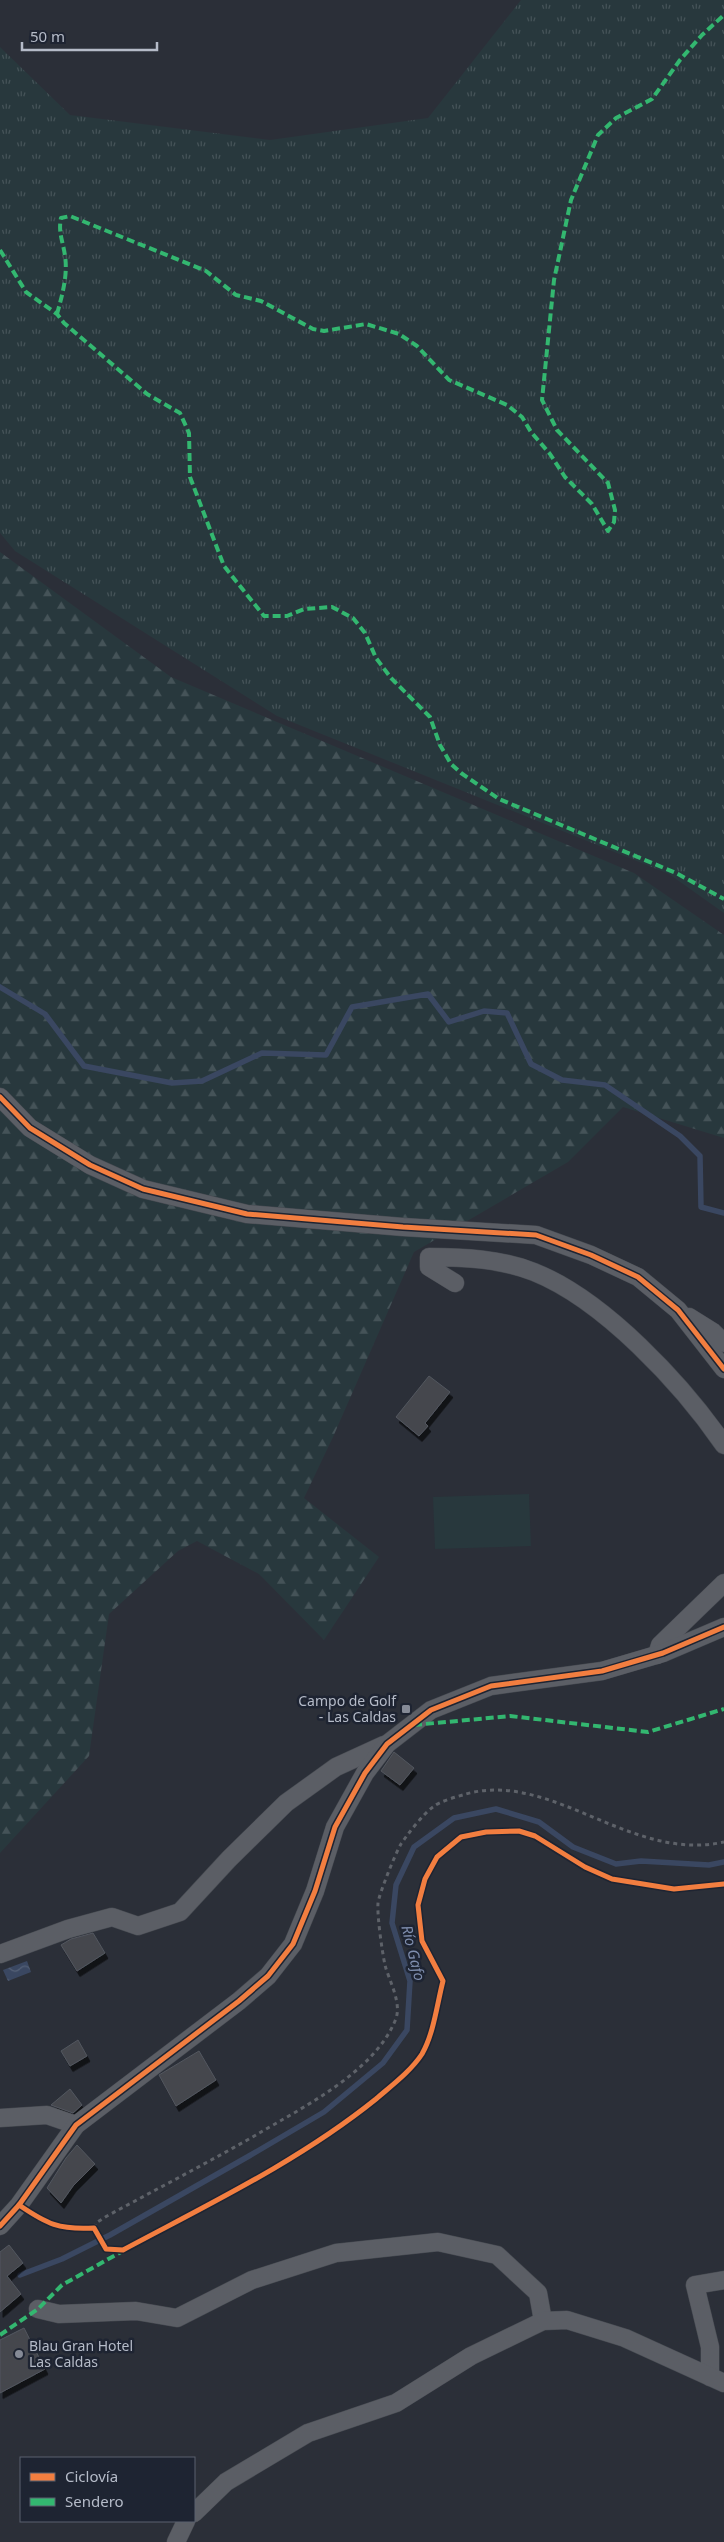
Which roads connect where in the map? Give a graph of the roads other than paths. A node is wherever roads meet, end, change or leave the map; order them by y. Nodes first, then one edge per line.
1 (0, 1098) edge
2 (455, 1282) dead end
3 (678, 1310) junction
4 (724, 1343) edge
5 (724, 1369) edge
6 (724, 1445) edge
7 (724, 1583) edge
8 (724, 1627) edge
9 (657, 1655) junction
10 (387, 1744) junction
11 (0, 1954) edge
12 (0, 2118) edge
13 (76, 2125) junction
14 (0, 2226) edge
15 (724, 2280) edge
16 (38, 2309) dead end
17 (543, 2321) junction
18 (717, 2380) edge
19 (195, 2512) edge
20 (186, 2522) edge
21 (176, 2542) edge

1 - 3 street
2 - 6 street
3 - 4 street
3 - 5 street
7 - 9 street
8 - 9 street
9 - 10 street
10 - 11 street
10 - 13 street
12 - 13 street
13 - 14 street
15 - 18 street
16 - 17 street
17 - 18 street
17 - 19 street
20 - 21 street

